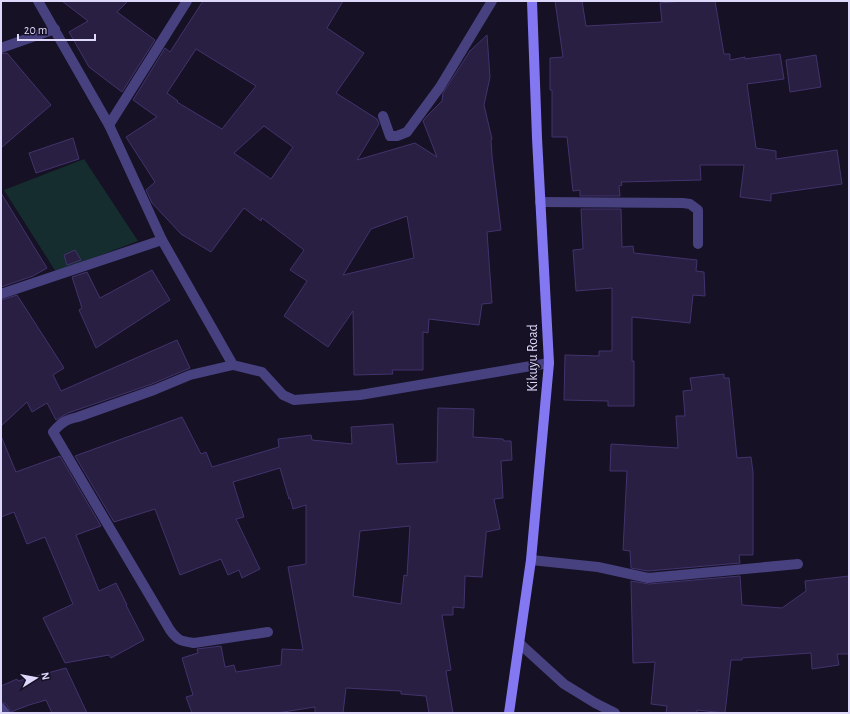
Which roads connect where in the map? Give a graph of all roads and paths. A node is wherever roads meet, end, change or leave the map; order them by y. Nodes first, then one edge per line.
1 (38, 1) edge
2 (187, 1) edge
3 (492, 1) edge
4 (532, 1) edge
5 (54, 29) junction
6 (1, 48) edge
7 (383, 116) dead end
8 (109, 125) junction
9 (540, 202) junction
10 (162, 240) junction
11 (698, 244) dead end
12 (1, 294) edge
13 (549, 363) junction
14 (233, 366) junction
15 (531, 560) junction
16 (798, 564) dead end
17 (268, 632) dead end
18 (519, 643) junction
19 (1, 708) edge
20 (5, 713) edge
21 (509, 713) edge
22 (615, 713) edge

1 - 5 street
2 - 8 street
3 - 7 street
4 - 9 main road, Kikuyu Road
5 - 6 street
5 - 8 street
8 - 10 street
9 - 11 street
9 - 13 main road, Kikuyu Road
10 - 12 street
10 - 14 street
13 - 14 street
13 - 15 main road, Kikuyu Road
14 - 17 street
15 - 16 street
15 - 18 main road, Kikuyu Road
18 - 21 main road, Kikuyu Road
18 - 22 street
19 - 20 street

